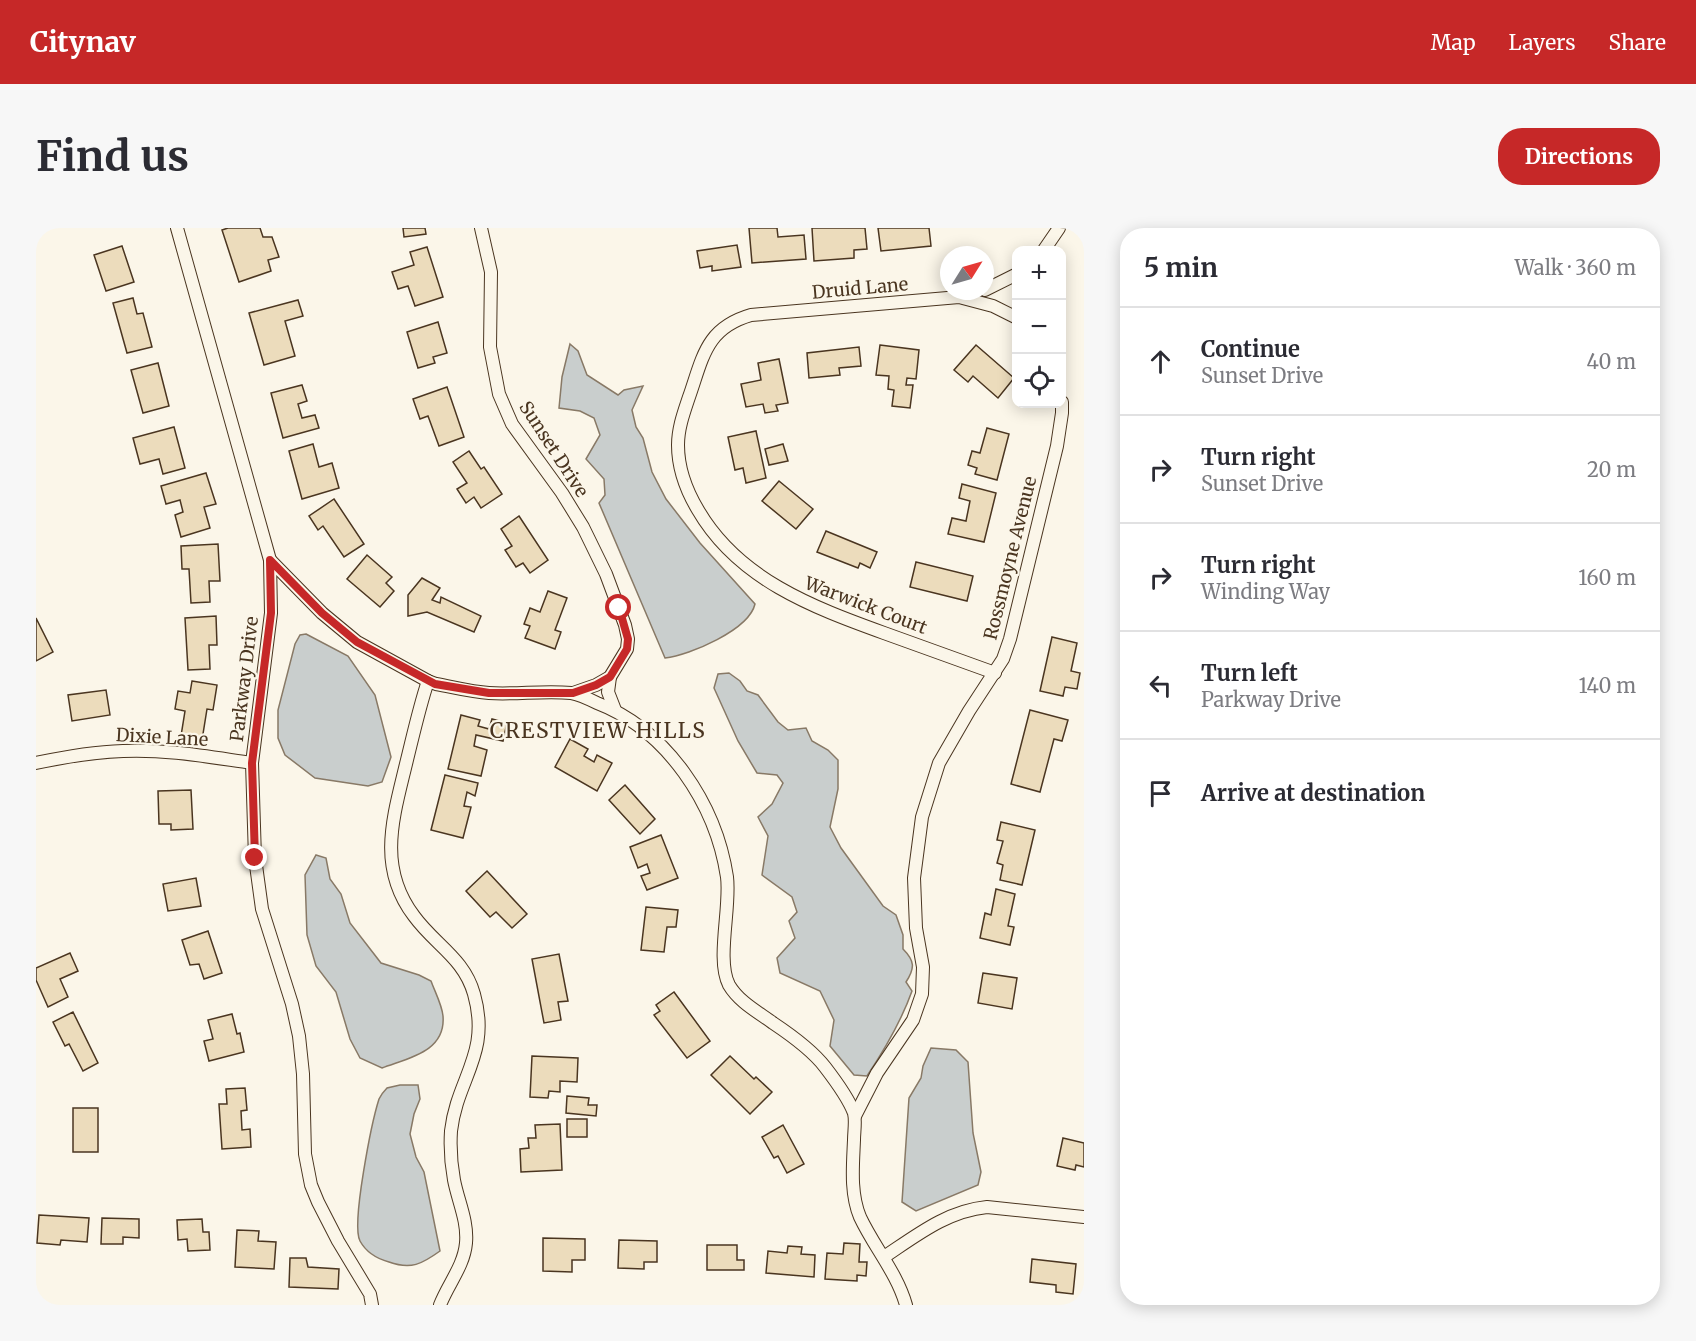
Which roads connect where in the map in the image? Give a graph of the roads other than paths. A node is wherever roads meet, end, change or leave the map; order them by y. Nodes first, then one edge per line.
1 (177, 228) edge
2 (481, 228) edge
3 (1059, 228) edge
4 (1047, 246) edge
5 (1012, 276) edge
6 (994, 285) edge
7 (940, 299) edge
8 (968, 300) edge
9 (1012, 315) edge
10 (721, 328) joint
11 (1062, 408) edge
12 (270, 560) junction
13 (995, 673) junction
14 (610, 677) junction
15 (428, 681) junction
16 (573, 693) junction
17 (615, 710) junction
18 (36, 763) edge
19 (252, 763) junction
20 (855, 1116) junction
21 (1084, 1217) edge
22 (884, 1257) junction
23 (372, 1305) edge
24 (440, 1305) edge
25 (906, 1305) edge

1 - 12 street, Parkway Drive
2 - 14 street, Sunset Drive
3 - 4 street
5 - 6 street
7 - 10 street, Druid Lane
8 - 9 street, Druid Lane
10 - 13 street, Warwick Court
11 - 13 street, Rossmoyne Avenue
12 - 15 street
12 - 19 street, Parkway Drive
13 - 20 street, Rossmoyne Avenue
14 - 16 street
14 - 17 street
15 - 16 street
15 - 24 street
16 - 17 street
17 - 20 street
18 - 19 street, Dixie Lane
19 - 23 street, Parkway Drive
20 - 22 street
21 - 22 street
22 - 25 street

